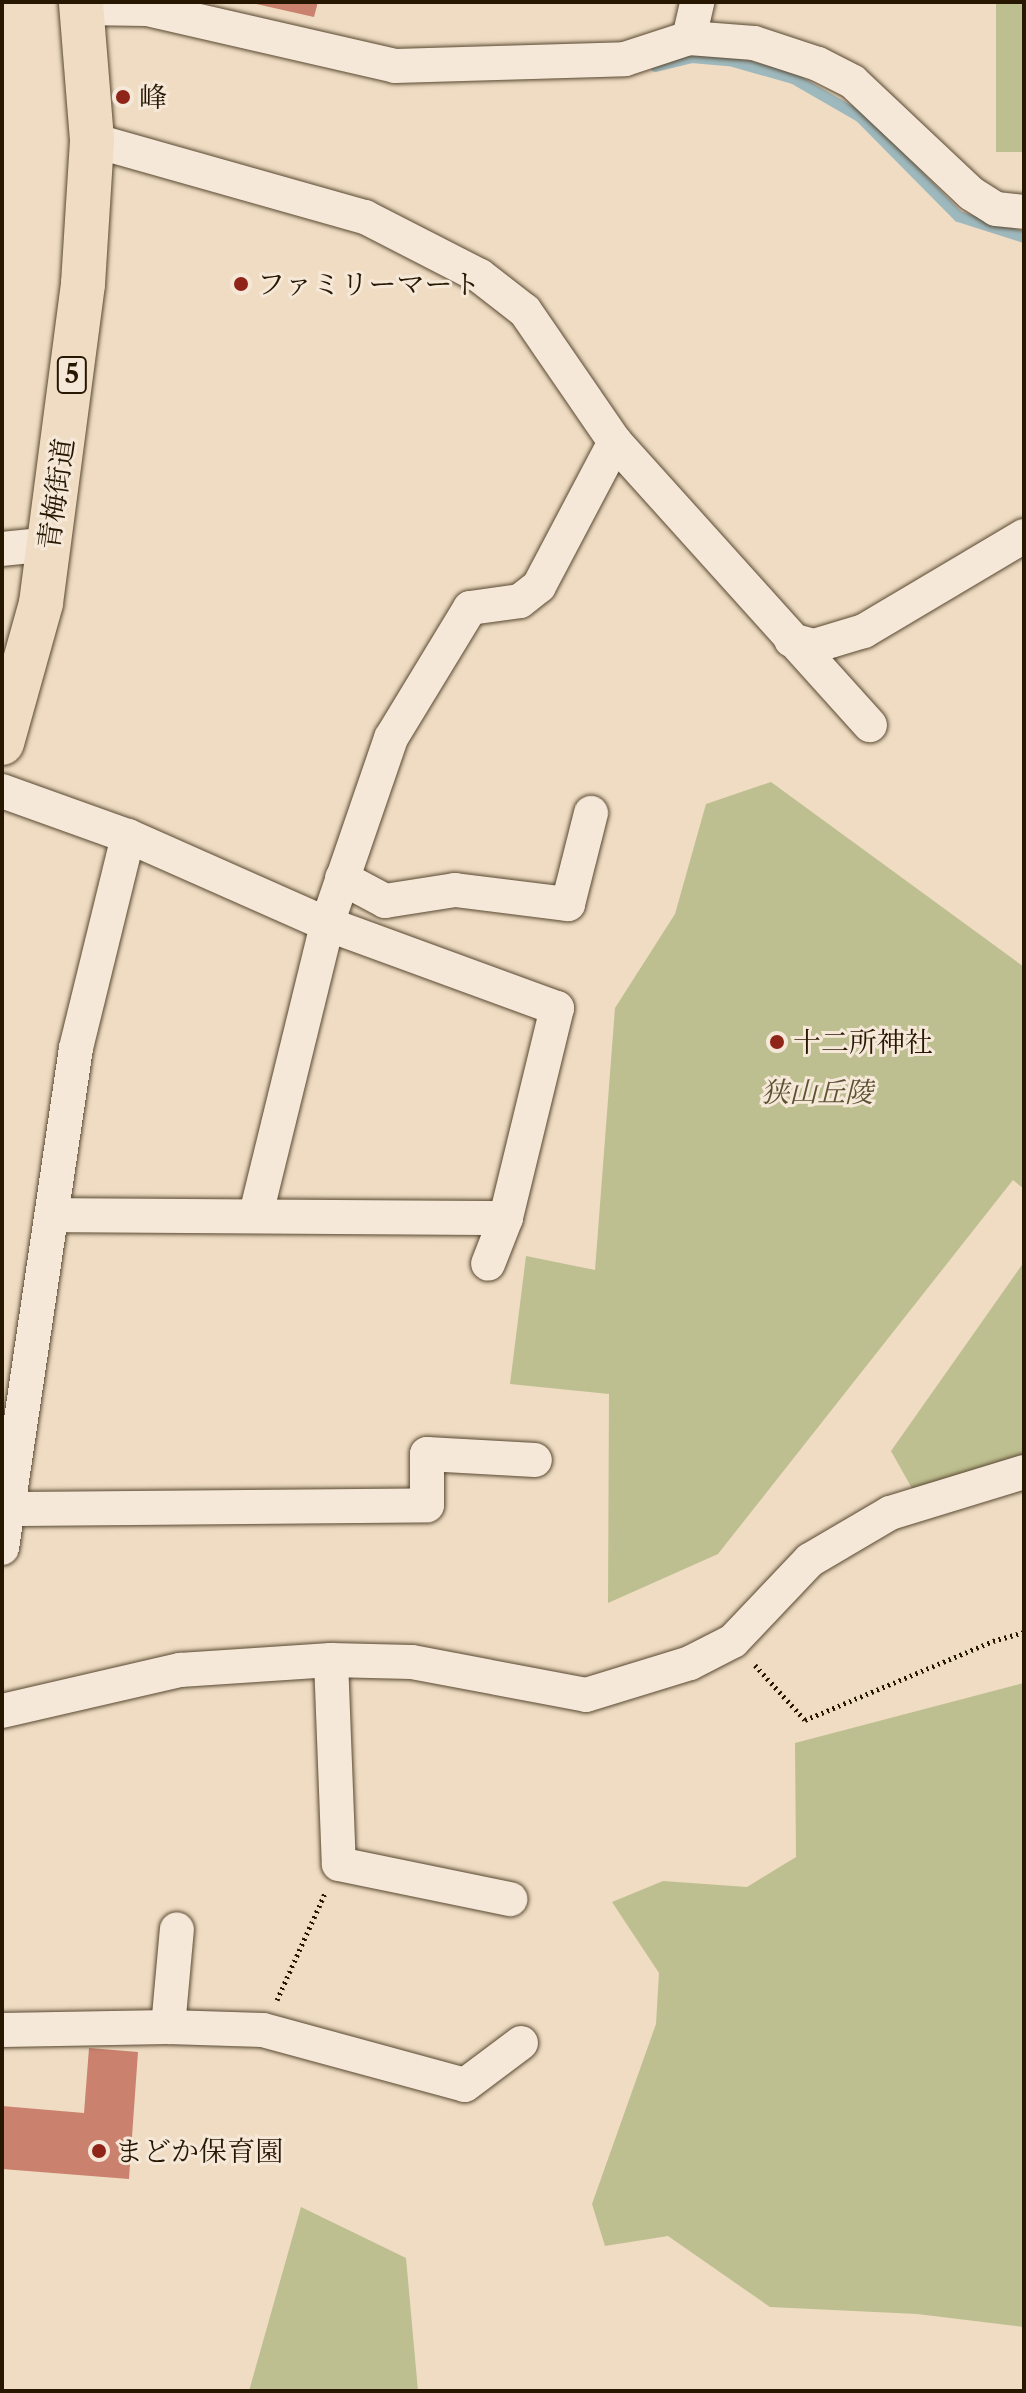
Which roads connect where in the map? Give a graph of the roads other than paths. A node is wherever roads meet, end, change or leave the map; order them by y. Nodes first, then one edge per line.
1 (697, 2) edge
2 (82, 5) edge
3 (689, 38) junction
4 (92, 140) junction
5 (1024, 212) edge
6 (615, 442) junction
7 (1024, 536) edge
8 (50, 544) junction
9 (2, 549) edge
10 (791, 640) junction
11 (870, 725) dead end
12 (2, 743) edge
13 (2, 791) edge
14 (591, 813) dead end
15 (128, 836) junction
16 (342, 878) junction
17 (327, 924) junction
18 (256, 1214) junction
19 (53, 1215) junction
20 (506, 1218) junction
21 (488, 1264) dead end
22 (535, 1460) dead end
23 (1024, 1472) edge
24 (9, 1509) junction
25 (2, 1548) edge
26 (331, 1660) junction
27 (2, 1711) edge
28 (510, 1899) dead end
29 (177, 1929) dead end
30 (168, 2027) junction
31 (2, 2030) edge
32 (521, 2043) dead end

1 - 3 street
2 - 3 street
2 - 4 main road, 青梅街道 / 5
3 - 5 street
4 - 6 street
4 - 8 main road, 青梅街道 / 5
6 - 10 street
6 - 16 street
7 - 10 street
8 - 9 street
8 - 12 main road, 青梅街道 / 5
10 - 11 street
13 - 15 street
14 - 16 street
15 - 17 street
15 - 19 street
16 - 17 street
17 - 18 street
17 - 20 street
18 - 19 street
18 - 20 street
19 - 24 street
20 - 21 street
22 - 24 street
23 - 26 street
24 - 25 street
26 - 27 street
26 - 28 street
29 - 30 street
30 - 31 street
30 - 32 street

